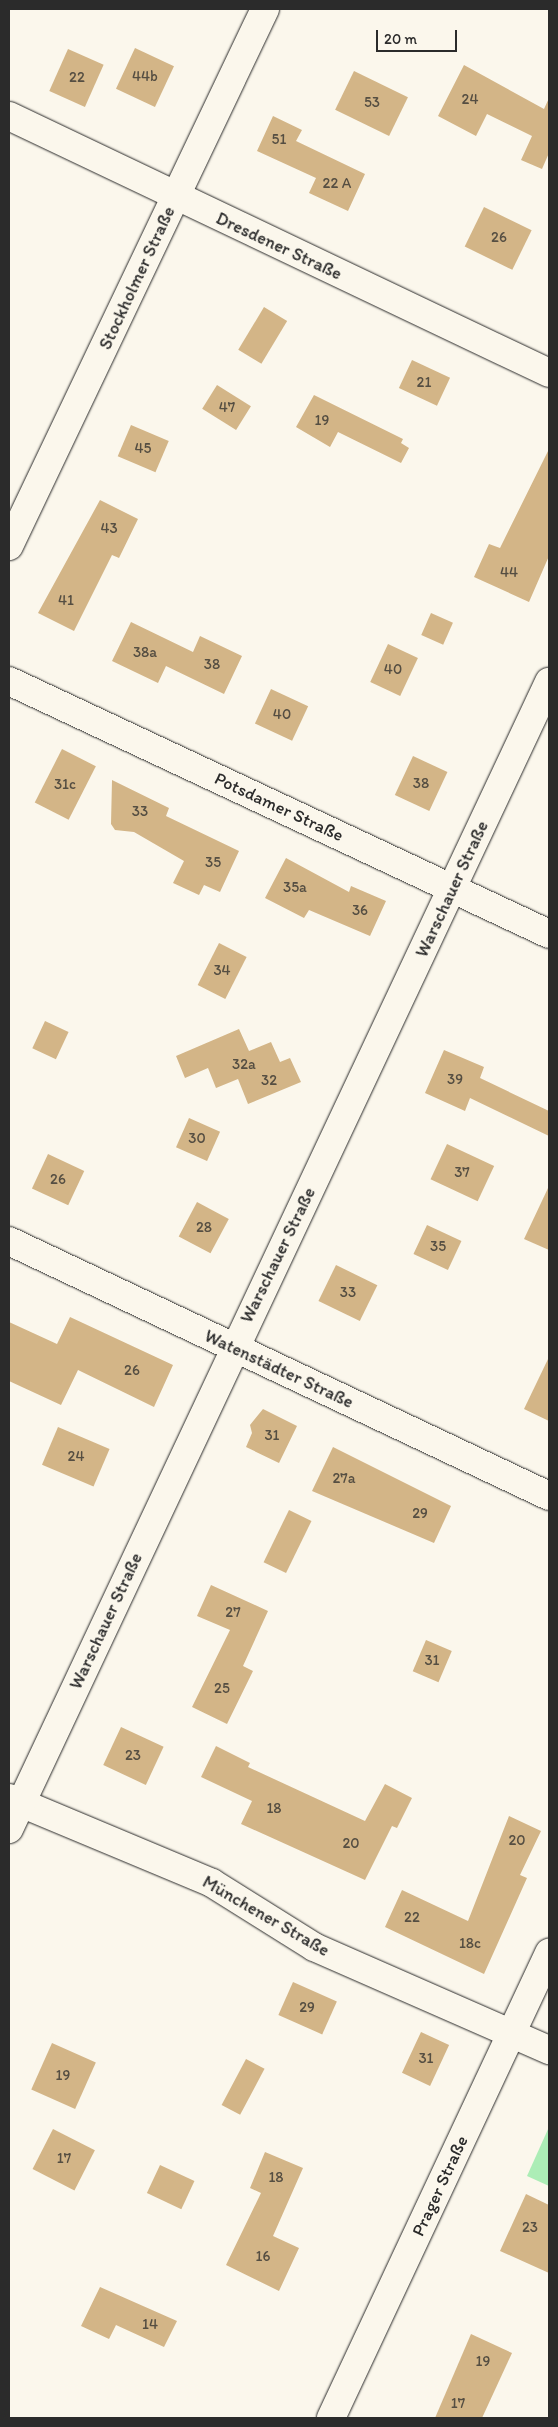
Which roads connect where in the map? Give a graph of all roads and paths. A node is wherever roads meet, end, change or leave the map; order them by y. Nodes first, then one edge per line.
1 (265, 9) edge
2 (9, 116) edge
3 (175, 196) junction
4 (549, 373) edge
5 (9, 546) edge
6 (9, 681) edge
7 (549, 682) edge
8 (452, 888) junction
9 (549, 934) edge
10 (9, 1241) edge
11 (233, 1348) junction
12 (549, 1496) edge
13 (15, 1800) edge
14 (9, 1829) edge
15 (549, 1953) edge
16 (512, 2033) junction
17 (549, 2050) edge
18 (331, 2418) edge

1 - 3 street, Stockholmer Straße
2 - 3 street, Dresdener Straße
3 - 4 street, Dresdener Straße
3 - 5 street, Stockholmer Straße
6 - 8 street, Potsdamer Straße
7 - 8 street, Warschauer Straße
8 - 9 street, Potsdamer Straße
8 - 11 street, Warschauer Straße
10 - 11 street, Watenstädter Straße
11 - 12 street, Watenstädter Straße
11 - 13 street, Warschauer Straße
13 - 14 street, Warschauer Straße
13 - 16 street, Münchener Straße
15 - 16 street, Prager Straße
16 - 17 street, Münchener Straße
16 - 18 street, Prager Straße

